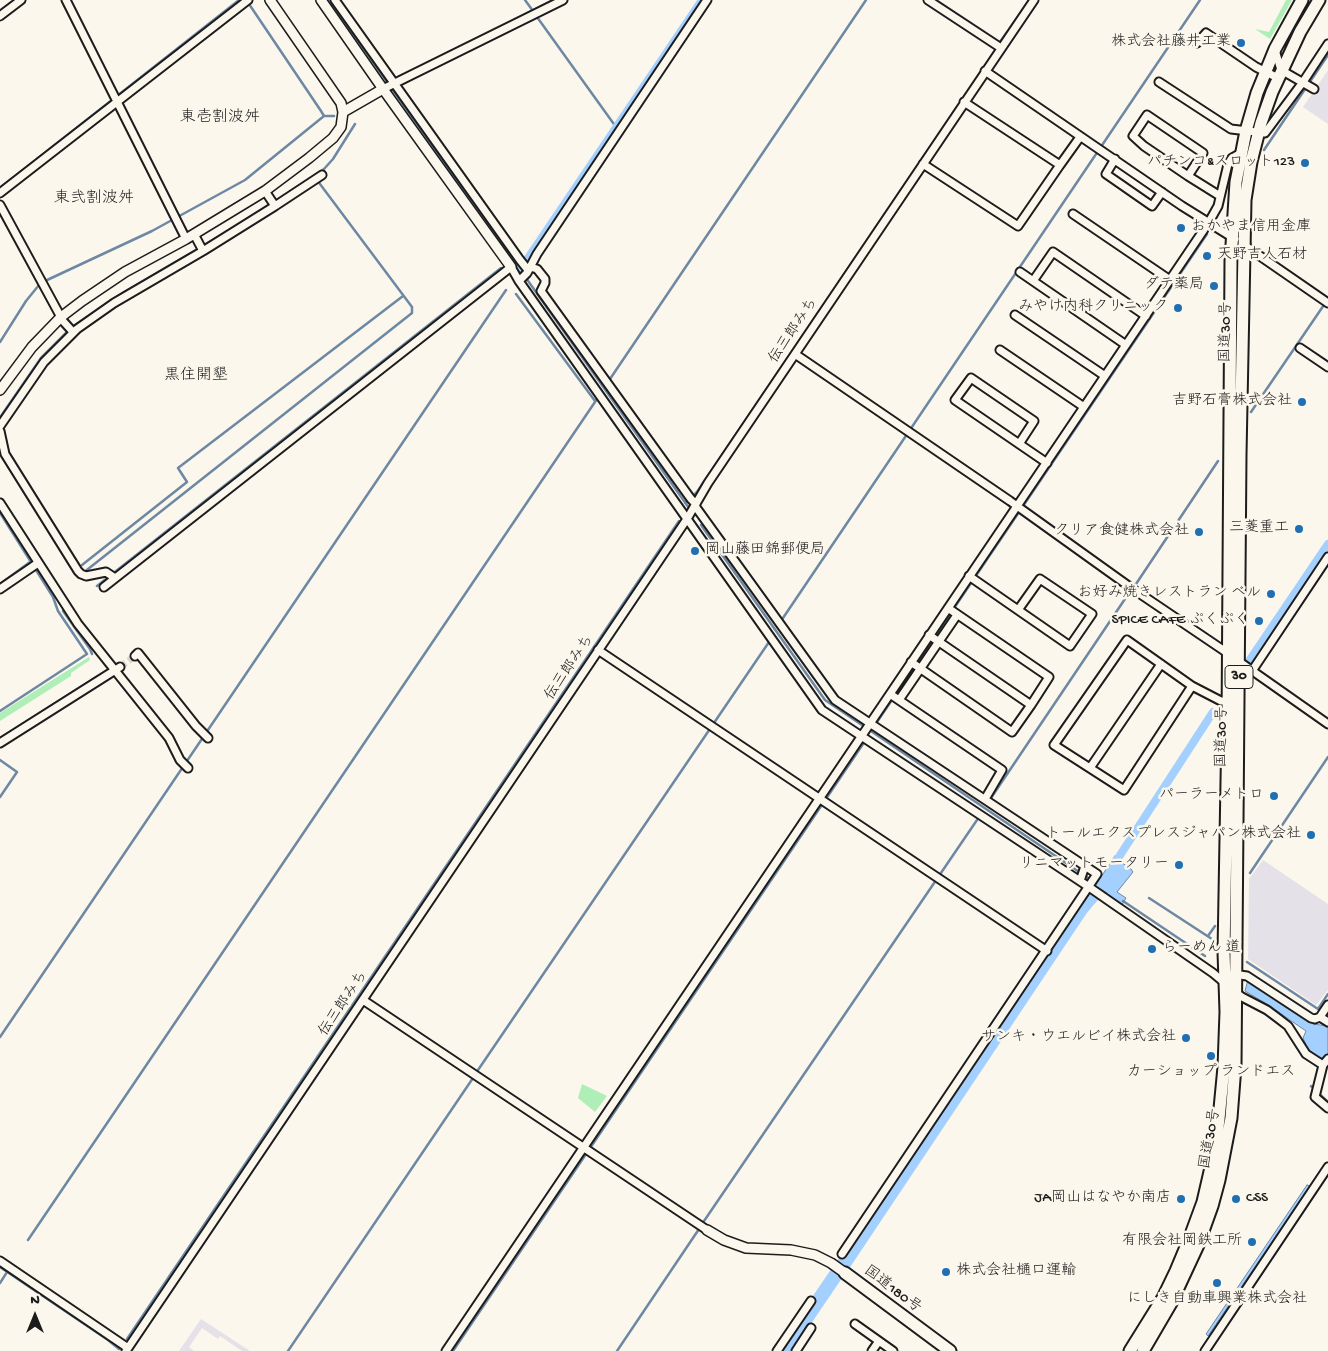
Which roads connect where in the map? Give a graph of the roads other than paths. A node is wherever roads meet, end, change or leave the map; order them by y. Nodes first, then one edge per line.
1 (21, 0) edge
2 (66, 0) edge
3 (270, 0) edge
4 (321, 0) edge
5 (335, 0) edge
6 (563, 0) edge
7 (707, 0) edge
8 (928, 0) edge
9 (1034, 0) edge
10 (1302, 0) edge
11 (1319, 0) edge
12 (247, 1) edge
13 (0, 16) edge
14 (1197, 43) dead end
15 (1328, 44) edge
16 (1001, 48) junction
17 (1275, 50) junction
18 (985, 71) junction
19 (1274, 74) junction
20 (1159, 82) dead end
21 (1308, 85) junction
22 (389, 86) junction
23 (115, 99) junction
24 (964, 102) junction
25 (343, 112) junction
26 (1250, 134) junction
27 (1080, 136) junction
28 (1241, 153) junction
29 (1115, 160) junction
30 (923, 164) junction
31 (1060, 165) junction
32 (1188, 176) junction
33 (318, 177) dead end
34 (265, 191) junction
35 (1162, 192) junction
36 (0, 193) edge
37 (1220, 196) junction
38 (274, 204) junction
39 (0, 205) edge
40 (1074, 214) dead end
41 (1209, 222) junction
42 (190, 237) junction
43 (1232, 237) junction
44 (1244, 245) junction
45 (202, 249) junction
46 (511, 267) junction
47 (524, 271) junction
48 (1020, 272) dead end
49 (1170, 280) junction
50 (1033, 281) junction
51 (1327, 302) edge
52 (1015, 315) dead end
53 (1146, 316) junction
54 (61, 317) junction
55 (71, 330) junction
56 (1126, 345) junction
57 (1300, 348) dead end
58 (1000, 350) dead end
59 (795, 354) junction
60 (1328, 366) edge
61 (1105, 376) junction
62 (0, 390) edge
63 (608, 395) junction
64 (1084, 407) junction
65 (0, 426) edge
66 (0, 431) edge
67 (1019, 444) junction
68 (1046, 462) junction
69 (693, 501) junction
70 (0, 503) edge
71 (1019, 509) junction
72 (687, 519) junction
73 (1328, 557) edge
74 (35, 566) junction
75 (112, 576) junction
76 (972, 578) junction
77 (104, 587) dead end
78 (0, 589) edge
79 (1018, 610) junction
80 (952, 612) junction
81 (934, 639) junction
82 (598, 650) junction
83 (1227, 652) junction
84 (135, 656) dead end
85 (1239, 662) junction
86 (1161, 664) junction
87 (916, 666) junction
88 (117, 669) junction
89 (1252, 672) junction
90 (1192, 686) junction
91 (895, 697) junction
92 (1233, 702) junction
93 (1031, 705) junction
94 (1328, 724) edge
95 (872, 725) junction
96 (863, 734) junction
97 (208, 738) dead end
98 (0, 743) edge
99 (188, 768) dead end
100 (1090, 768) junction
101 (985, 799) junction
102 (823, 800) junction
103 (1085, 867) junction
104 (1080, 879) junction
105 (1090, 886) junction
106 (1047, 951) junction
107 (1228, 977) junction
108 (1235, 992) junction
109 (363, 1000) junction
110 (1328, 1005) edge
111 (1320, 1016) junction
112 (1328, 1022) edge
113 (1328, 1059) edge
114 (1321, 1064) junction
115 (1328, 1108) edge
116 (586, 1151) junction
117 (1328, 1167) edge
118 (707, 1230) joint
119 (842, 1254) dead end
120 (0, 1261) edge
121 (845, 1273) joint
122 (810, 1301) dead end
123 (855, 1324) dead end
124 (811, 1328) dead end
125 (921, 1331) junction
126 (879, 1341) junction
127 (127, 1349) edge
128 (446, 1351) edge
129 (777, 1351) edge
130 (796, 1351) edge
131 (872, 1351) edge
132 (893, 1351) edge
133 (940, 1351) edge
134 (950, 1351) edge
135 (1130, 1351) edge
136 (1142, 1351) edge
137 (1205, 1351) edge

1 - 13 street
2 - 23 street
3 - 25 street
4 - 22 street
5 - 22 street
6 - 22 street
7 - 47 street
8 - 16 street
9 - 16 street, 伝三郎みち
10 - 17 highway, 国道30号 / 30
11 - 19 highway, 国道30号 / 30
12 - 23 street
14 - 19 street
15 - 21 street
16 - 18 street, 伝三郎みち
17 - 19 highway, 国道30号 / 30
17 - 19 street
18 - 24 street, 伝三郎みち
18 - 27 street
19 - 21 street
19 - 26 highway, 国道30号 / 30
20 - 26 street
21 - 26 street
22 - 25 street
22 - 46 street
22 - 47 street
23 - 36 street
23 - 42 street
24 - 30 street, 伝三郎みち
24 - 31 street
25 - 34 street
26 - 28 highway, 国道30号 / 30
26 - 44 highway, 国道30号 / 30
27 - 29 street
27 - 31 street
28 - 37 street
28 - 43 highway, 国道30号 / 30
29 - 35 street
29 - 35 street
30 - 31 street
30 - 59 street, 伝三郎みち
32 - 32 street
32 - 37 street
33 - 38 street
34 - 38 street
34 - 42 street
35 - 41 street
37 - 41 street
38 - 45 street
39 - 54 street
40 - 49 street
41 - 43 street
41 - 49 street
42 - 45 street
42 - 54 street
43 - 44 street
43 - 83 highway, 国道30号 / 30
44 - 51 street
44 - 85 highway, 国道30号 / 30
45 - 55 street
46 - 47 street
46 - 75 street
47 - 63 street
47 - 63 street
48 - 50 street
49 - 53 street
50 - 53 street
50 - 56 street
52 - 61 street
53 - 56 street
54 - 55 street
54 - 62 street
55 - 65 street
56 - 61 street
57 - 60 street
58 - 64 street
59 - 69 street, 伝三郎みち
59 - 71 street
61 - 64 street
63 - 69 street
63 - 72 street
64 - 68 street
66 - 75 street
67 - 67 street
67 - 68 street
68 - 71 street
69 - 72 street, 伝三郎みち
69 - 95 street
70 - 74 street
71 - 76 street
71 - 83 street
72 - 82 street, 伝三郎みち
72 - 96 street
73 - 89 street
74 - 78 street
74 - 88 street
75 - 77 street
76 - 79 street
76 - 80 street
79 - 79 street
80 - 81 street
80 - 81 street
80 - 93 street
81 - 87 street
81 - 87 street
81 - 93 street
82 - 102 street
82 - 109 street, 伝三郎みち
83 - 85 street
83 - 92 highway, 国道30号 / 30
84 - 97 street
85 - 89 street
85 - 92 highway, 国道30号 / 30
86 - 90 street
86 - 100 street
86 - 100 street
87 - 91 street
87 - 91 street
87 - 93 street
88 - 98 street
88 - 99 street
89 - 94 street
90 - 92 street
90 - 100 street
91 - 95 street
91 - 101 street
92 - 107 highway, 国道30号 / 30
95 - 96 street
95 - 101 street
96 - 102 street
96 - 104 street
101 - 103 street
102 - 106 street
102 - 116 street
103 - 104 street
103 - 105 street
104 - 105 street
105 - 106 street
105 - 107 street
106 - 119 street
107 - 108 highway, 国道30号 / 30
107 - 111 street
107 - 135 highway, 国道30号 / 30
108 - 114 street
108 - 136 highway, 国道30号 / 30
109 - 116 street
109 - 127 street, 伝三郎みち
110 - 111 street
111 - 112 street
113 - 114 street
114 - 115 street
116 - 118 street
116 - 128 street
117 - 137 street
118 - 121 street
120 - 127 street
121 - 125 highway, 国道180号
122 - 129 street
123 - 126 street
124 - 130 street
125 - 133 highway, 国道180号
125 - 134 highway, 国道180号
126 - 131 street
126 - 132 street

